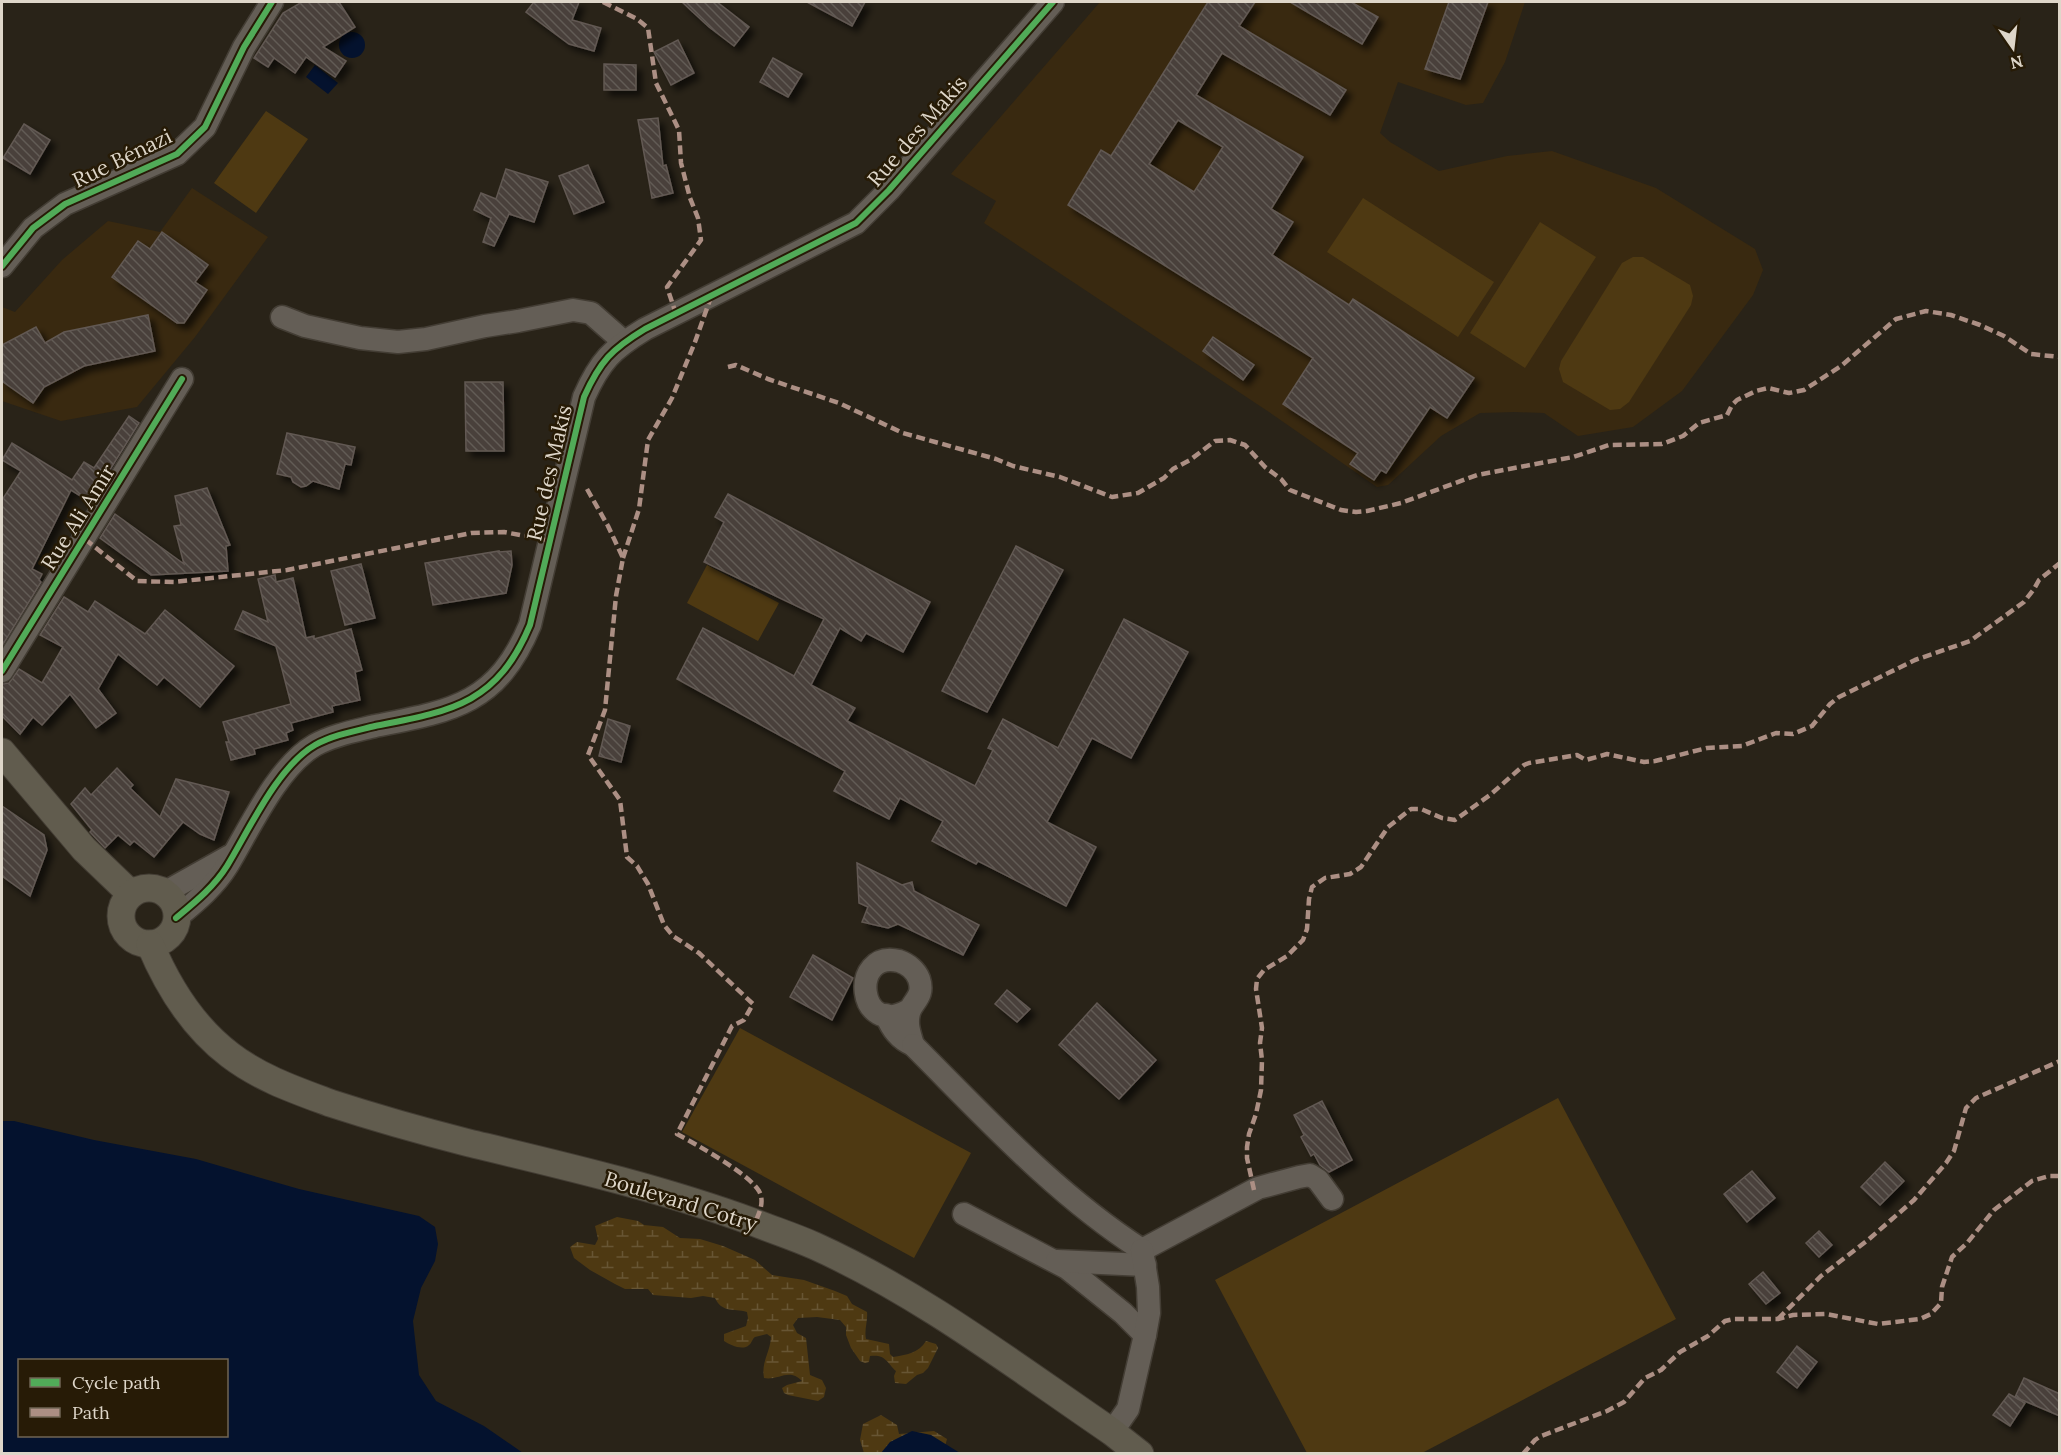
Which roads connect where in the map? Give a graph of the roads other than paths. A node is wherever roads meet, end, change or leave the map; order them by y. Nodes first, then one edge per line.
1 (272, 2) edge
2 (1053, 2) edge
3 (2, 266) edge
4 (282, 317) dead end
5 (624, 342) junction
6 (182, 379) dead end
7 (2, 671) edge
8 (2, 752) edge
9 (234, 854) junction
10 (164, 893) junction
11 (126, 904) junction
12 (165, 932) junction
13 (909, 1010) junction
14 (886, 1016) junction
15 (913, 1045) junction
16 (1332, 1199) dead end
17 (963, 1214) dead end
18 (1143, 1258) junction
19 (1055, 1261) junction
20 (1145, 1335) junction
21 (1112, 1432) junction
22 (1140, 1454) edge

1 - 3 street, Rue Bénazi
2 - 5 street, Rue des Makis
4 - 5 street
5 - 9 street, Rue des Makis
6 - 7 street, Rue Ali Amir
8 - 11 main road
9 - 10 street
9 - 12 street, Rue des Makis
10 - 11 main road
10 - 12 main road
11 - 12 main road
12 - 21 main road, Boulevard Cotry
13 - 14 street
13 - 14 street
13 - 15 street
14 - 15 street
15 - 18 street
16 - 18 street
17 - 19 street
18 - 19 street
18 - 20 street
19 - 20 street
20 - 21 street
21 - 22 main road, Boulevard Cotry

